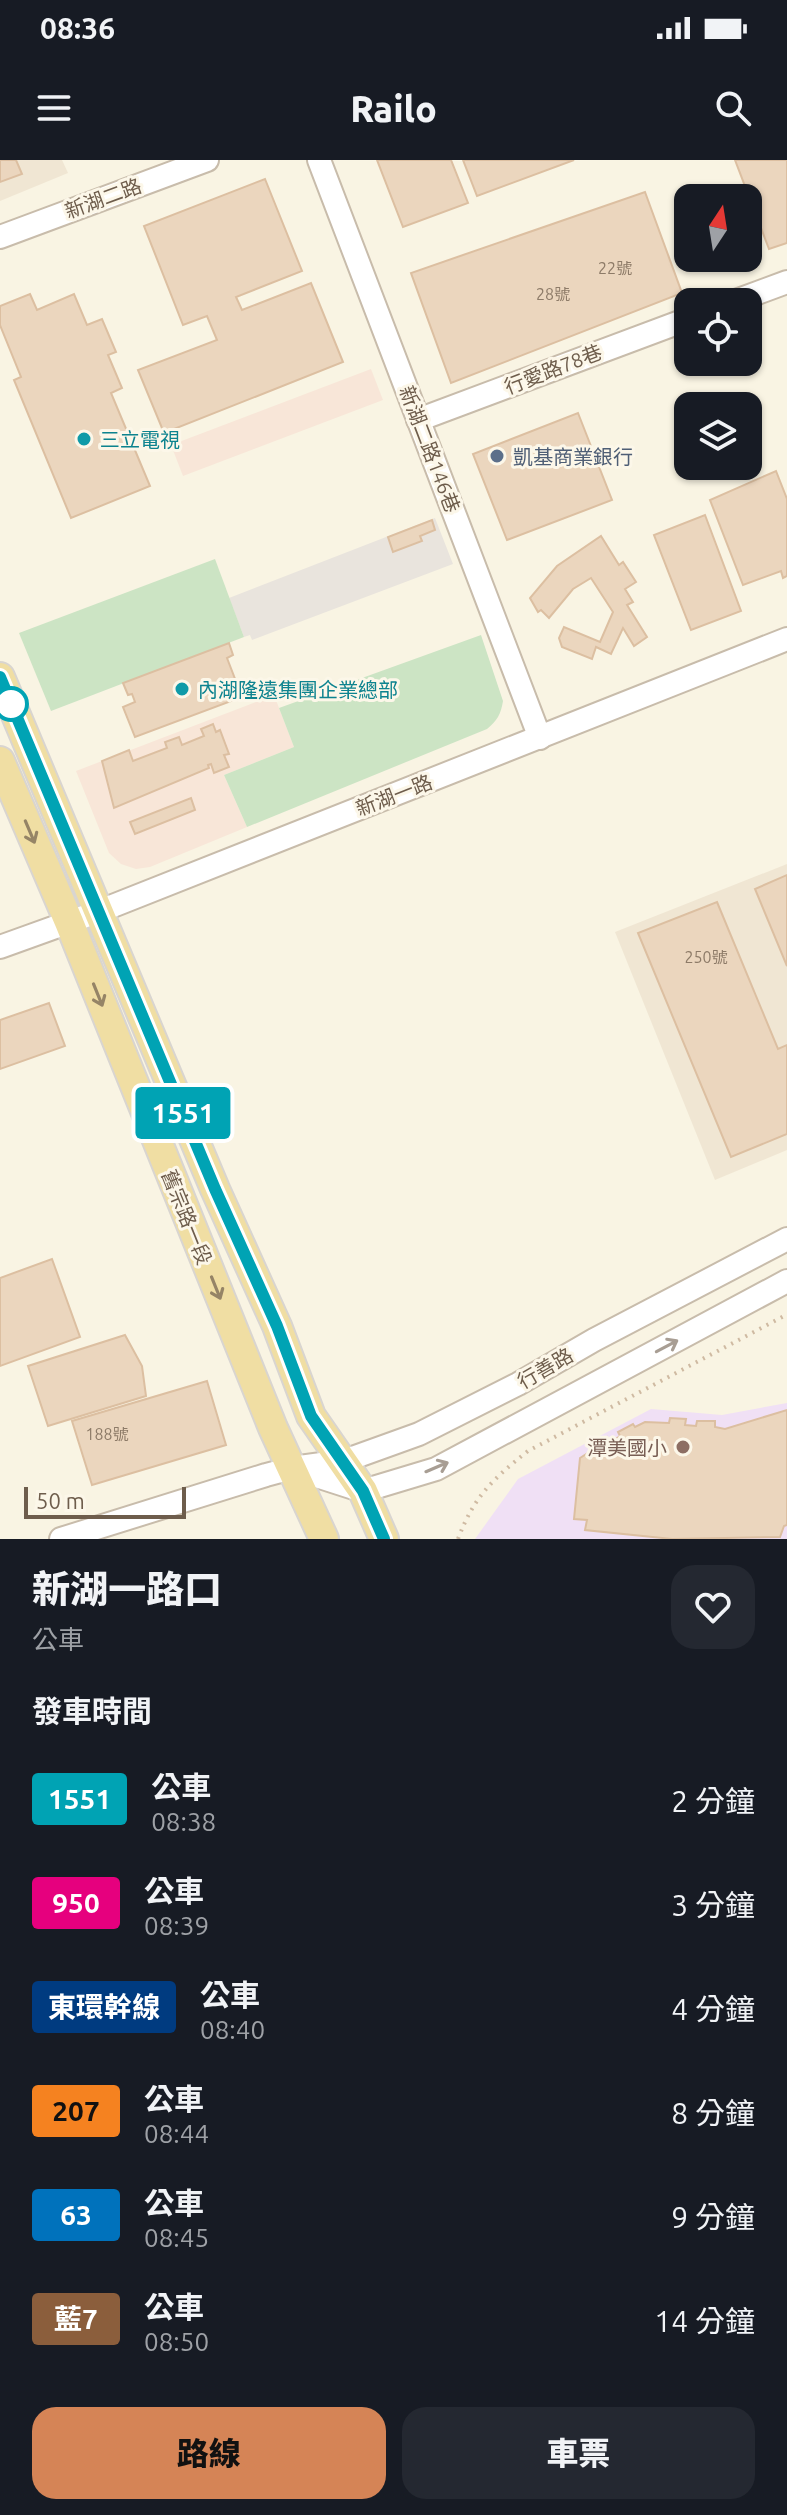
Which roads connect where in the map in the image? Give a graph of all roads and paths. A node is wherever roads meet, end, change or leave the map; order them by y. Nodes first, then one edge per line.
1 (207, 160) edge
2 (319, 160) edge
3 (0, 237) edge
4 (787, 282) edge
5 (762, 291) edge
6 (674, 324) edge
7 (418, 420) junction
8 (787, 639) edge
9 (0, 677) edge
10 (540, 738) junction
11 (0, 761) edge
12 (100, 911) junction
13 (69, 922) junction
14 (0, 947) edge
15 (787, 1239) edge
16 (787, 1281) edge
17 (786, 1315) edge
18 (344, 1461) junction
19 (292, 1468) junction
20 (363, 1491) junction
21 (61, 1539) edge
22 (324, 1539) edge
23 (384, 1539) edge
24 (458, 1539) edge

1 - 3 street, 新湖二路
2 - 7 street, 新湖二路146巷
4 - 5 street
6 - 7 street, 行愛路78巷
7 - 10 street, 新湖二路146巷
8 - 10 street, 新湖一路
9 - 12 main road, 舊宗路一段
10 - 12 street, 新湖一路
11 -> 13 main road, 舊宗路一段
12 - 13 street, 新湖一路
12 - 18 main road, 舊宗路一段
13 - 14 street, 新湖一路
13 -> 19 main road, 舊宗路一段
15 - 18 street, 行善路
20 -> 16 street, 行善路
17 - 24 path
18 - 19 street, 行善路
18 - 20 main road, 舊宗路一段
19 - 20 street
19 - 21 street, 行善路
19 - 22 main road, 舊宗路一段
20 - 23 main road, 舊宗路一段

